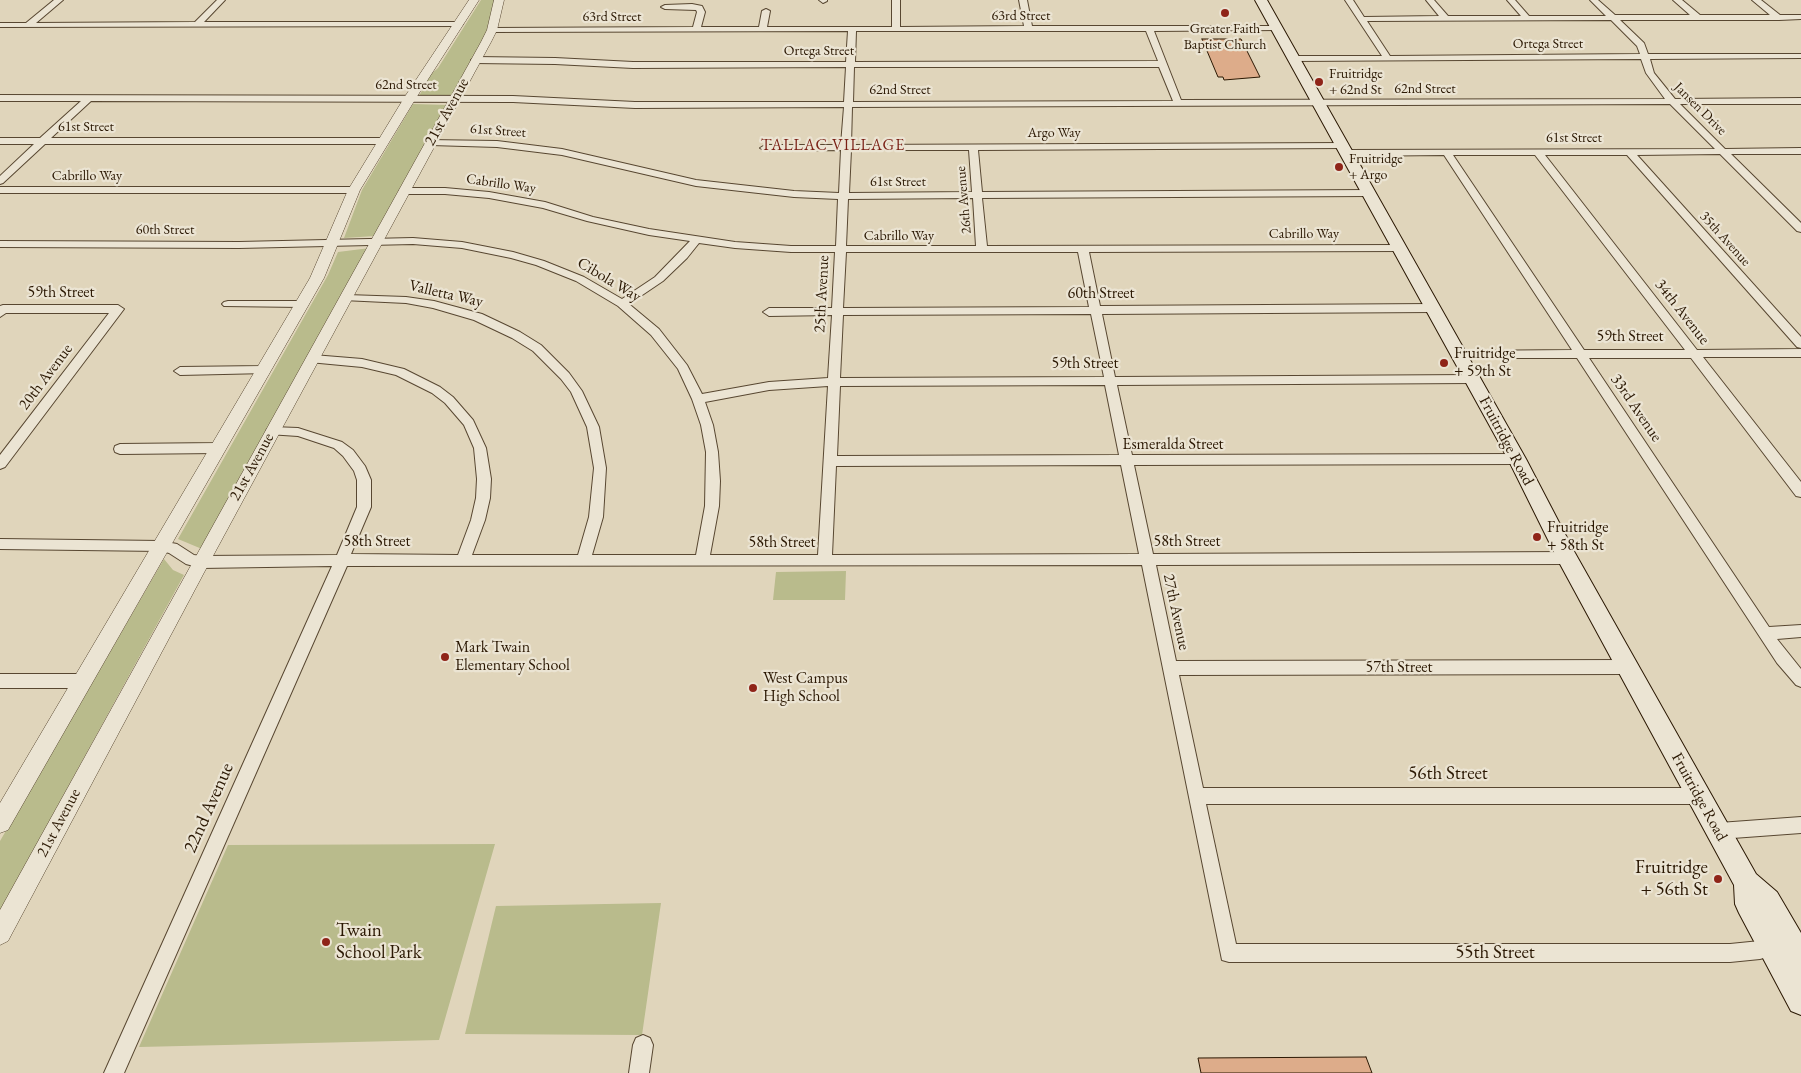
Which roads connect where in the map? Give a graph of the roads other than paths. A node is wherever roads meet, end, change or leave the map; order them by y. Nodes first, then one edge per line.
1 (59, 0) edge
2 (221, 0) edge
3 (474, 0) edge
4 (498, 0) edge
5 (896, 0) edge
6 (1023, 0) edge
7 (1262, 0) edge
8 (1348, 0) edge
9 (1430, 0) edge
10 (1511, 0) edge
11 (1594, 0) edge
12 (1677, 0) edge
13 (1756, 0) edge
14 (665, 7) dead end
15 (766, 11) dead end
16 (1697, 17) junction
17 (1801, 17) edge
18 (1445, 18) junction
19 (1527, 18) junction
20 (1612, 18) junction
21 (1779, 18) junction
22 (1362, 19) junction
23 (459, 24) junction
24 (0, 25) edge
25 (28, 25) junction
26 (196, 25) junction
27 (1149, 28) junction
28 (1278, 28) junction
29 (852, 29) junction
30 (896, 29) junction
31 (1028, 29) junction
32 (492, 30) junction
33 (696, 30) junction
34 (763, 30) junction
35 (1801, 56) edge
36 (1645, 57) junction
37 (1296, 59) junction
38 (1388, 59) junction
39 (476, 60) junction
40 (1163, 64) junction
41 (850, 65) junction
42 (0, 98) edge
43 (88, 98) junction
44 (410, 98) junction
45 (455, 99) junction
46 (1673, 102) junction
47 (1801, 102) edge
48 (1178, 103) junction
49 (1320, 103) junction
50 (848, 104) junction
51 (0, 141) edge
52 (43, 141) junction
53 (383, 142) junction
54 (431, 142) junction
55 (973, 147) junction
56 (765, 148) dead end
57 (846, 148) junction
58 (1345, 149) junction
59 (1723, 151) junction
60 (1801, 151) edge
61 (1446, 152) junction
62 (1538, 152) junction
63 (1629, 152) junction
64 (0, 182) edge
65 (0, 190) edge
66 (354, 190) junction
67 (404, 191) junction
68 (1370, 193) junction
69 (977, 195) junction
70 (844, 196) junction
71 (1801, 229) edge
72 (378, 240) junction
73 (696, 240) junction
74 (0, 244) edge
75 (330, 244) junction
76 (1400, 248) junction
77 (1083, 249) junction
78 (841, 250) junction
79 (982, 250) junction
80 (348, 298) junction
81 (228, 304) dead end
82 (301, 304) junction
83 (622, 304) junction
84 (1433, 308) junction
85 (118, 310) joint
86 (1095, 310) junction
87 (2, 311) edge
88 (769, 312) dead end
89 (838, 312) junction
90 (1801, 344) edge
91 (1694, 353) junction
92 (1801, 353) edge
93 (1580, 354) junction
94 (1459, 355) junction
95 (313, 359) junction
96 (263, 370) junction
97 (180, 372) dead end
98 (1472, 379) junction
99 (1110, 381) junction
100 (834, 382) junction
101 (698, 399) junction
102 (272, 431) junction
103 (218, 448) junction
104 (120, 449) dead end
105 (1516, 459) junction
106 (831, 461) junction
107 (1126, 461) junction
108 (0, 464) edge
109 (1801, 492) edge
110 (0, 544) edge
111 (161, 546) junction
112 (1567, 558) junction
113 (463, 559) junction
114 (1146, 559) junction
115 (342, 560) junction
116 (584, 560) junction
117 (825, 560) junction
118 (702, 561) junction
119 (201, 562) junction
120 (1801, 631) edge
121 (1766, 633) junction
122 (1627, 667) junction
123 (1170, 668) junction
124 (1801, 680) edge
125 (0, 681) edge
126 (83, 682) junction
127 (1196, 796) junction
128 (1699, 796) junction
129 (0, 823) edge
130 (1801, 825) edge
131 (1719, 831) junction
132 (1747, 883) junction
133 (0, 933) edge
134 (1760, 950) dead end
135 (1229, 953) joint
136 (1801, 959) edge
137 (1801, 1001) edge
138 (643, 1045) dead end
139 (114, 1073) edge
140 (639, 1073) edge

1 - 25 street
2 - 26 street
3 - 23 street
4 - 32 street, 21st Avenue
5 - 30 street
6 - 31 street
7 - 28 main road, Fruitridge Road
8 - 22 street
9 - 18 street
10 - 19 street
11 - 20 street, Jansen Drive
12 - 16 street
13 - 21 street
14 - 33 street
15 - 34 street
16 - 20 street
16 - 21 street
17 - 21 street
18 - 19 street
18 - 22 street
19 - 20 street
20 - 36 street, Jansen Drive
22 - 38 street
23 - 26 street
23 - 44 street
24 - 25 street
25 - 26 street
27 - 28 street, 63rd Street
27 - 31 street, 63rd Street
27 - 40 street
28 - 37 main road, Fruitridge Road
29 - 30 street, 63rd Street
29 - 34 street, 63rd Street
29 - 41 street, 25th Avenue
30 - 31 street, 63rd Street
32 - 33 street, 63rd Street
32 - 39 street, 21st Avenue
33 - 34 street, 63rd Street
35 - 36 street, Ortega Street
36 - 38 street, Ortega Street
36 - 46 street, Jansen Drive
37 - 38 street, Ortega Street
37 - 49 main road, Fruitridge Road
39 - 41 street, Ortega Street
39 - 45 street, 21st Avenue
40 - 41 street, Ortega Street
40 - 48 street
41 - 50 street, 25th Avenue
42 - 43 street, 62nd Street
43 - 44 street, 62nd Street
43 - 52 street
44 - 45 street, 62nd Street
44 - 53 street
45 - 50 street, 62nd Street
45 - 54 street, 21st Avenue
46 - 47 street, 62nd Street
46 - 49 street, 62nd Street
46 - 59 street, Jansen Drive
48 - 49 street, 62nd Street
48 - 50 street, 62nd Street
49 - 58 main road, Fruitridge Road
50 - 57 street, 25th Avenue
51 - 52 street, 61st Street
52 - 53 street, 61st Street
52 - 64 street
53 - 66 street
54 - 67 street, 21st Avenue
54 - 70 street, 61st Street
55 - 57 street, Argo Way
55 - 58 street, Argo Way
55 - 69 street, 26th Avenue
56 - 57 street, Argo Way
57 - 70 street, 25th Avenue
58 - 61 street, 61st Street
58 - 68 main road, Fruitridge Road
59 - 60 street, 61st Street
59 - 63 street, 61st Street
59 - 71 street, Jansen Drive
61 - 62 street, 61st Street
61 - 93 street, 33rd Avenue
62 - 63 street, 61st Street
62 - 91 street, 34th Avenue
63 - 90 street, 35th Avenue
65 - 66 street, Cabrillo Way
66 - 75 street
67 - 72 street, 21st Avenue
67 - 73 street, Cabrillo Way
68 - 69 street, 61st Street
68 - 76 main road, Fruitridge Road
69 - 70 street, 61st Street
69 - 79 street, 26th Avenue
70 - 78 street, 25th Avenue
72 - 75 street, Cibola Way
72 - 80 street, 21st Avenue
72 - 83 street, Cibola Way
73 - 78 street, Cabrillo Way
73 - 83 street
74 - 75 street, 60th Street
75 - 82 street
76 - 77 street, Cabrillo Way
76 - 84 main road, Fruitridge Road
77 - 79 street, Cabrillo Way
77 - 86 street, 27th Avenue
78 - 79 street, Cabrillo Way
78 - 89 street, 25th Avenue
80 - 95 street, 21st Avenue
80 - 116 street, Valletta Way
81 - 82 street
82 - 96 street
83 - 101 street, Cibola Way
84 - 86 street, 60th Street
84 - 94 main road, Fruitridge Road
85 - 87 street, 59th Street
85 - 108 street, 20th Avenue
86 - 89 street, 60th Street
86 - 99 street, 27th Avenue
88 - 89 street, 60th Street
89 - 100 street, 25th Avenue
91 - 92 street, 59th Street
91 - 93 street, 59th Street
91 - 109 street, 34th Avenue
93 - 94 street, 59th Street
93 - 121 street, 33rd Avenue
94 - 98 main road, Fruitridge Road
95 - 102 street, 21st Avenue
95 - 113 street
96 - 97 street
96 - 103 street
98 - 99 street, 59th Street
98 - 105 main road, Fruitridge Road
99 - 100 street, 59th Street
99 - 107 street, 27th Avenue
100 - 101 street, 59th Street
100 - 106 street, 25th Avenue
101 - 118 street, Cibola Way
102 - 115 street, 22nd Avenue
102 - 119 street, 21st Avenue
103 - 104 street
103 - 111 street
105 - 107 street, Esmeralda Street
105 - 112 main road, Fruitridge Road
106 - 107 street, Esmeralda Street
106 - 117 street, 25th Avenue
107 - 114 street, 27th Avenue
110 - 111 street, 58th Street
111 - 119 street, 58th Street
111 - 126 street
112 - 114 street, 58th Street
112 - 122 main road, Fruitridge Road
113 - 115 street, 58th Street
113 - 116 street, 58th Street
114 - 117 street, 58th Street
114 - 123 street, 27th Avenue
115 - 119 street, 58th Street
115 - 139 street, 22nd Avenue
116 - 118 street, 58th Street
117 - 118 street, 58th Street
119 - 133 street, 21st Avenue
120 - 121 street
121 - 124 street, 33rd Avenue
122 - 123 street, 57th Street
122 - 128 main road, Fruitridge Road
123 - 127 street, 27th Avenue
125 - 126 street
126 - 129 street
127 - 128 street, 56th Street
127 - 135 street, 27th Avenue
128 - 131 main road, Fruitridge Road
130 - 131 street
131 - 132 main road, Fruitridge Road
132 - 136 main road, Fruitridge Road
132 - 137 main road, Fruitridge Road
134 - 135 street, 55th Street
138 - 140 street

